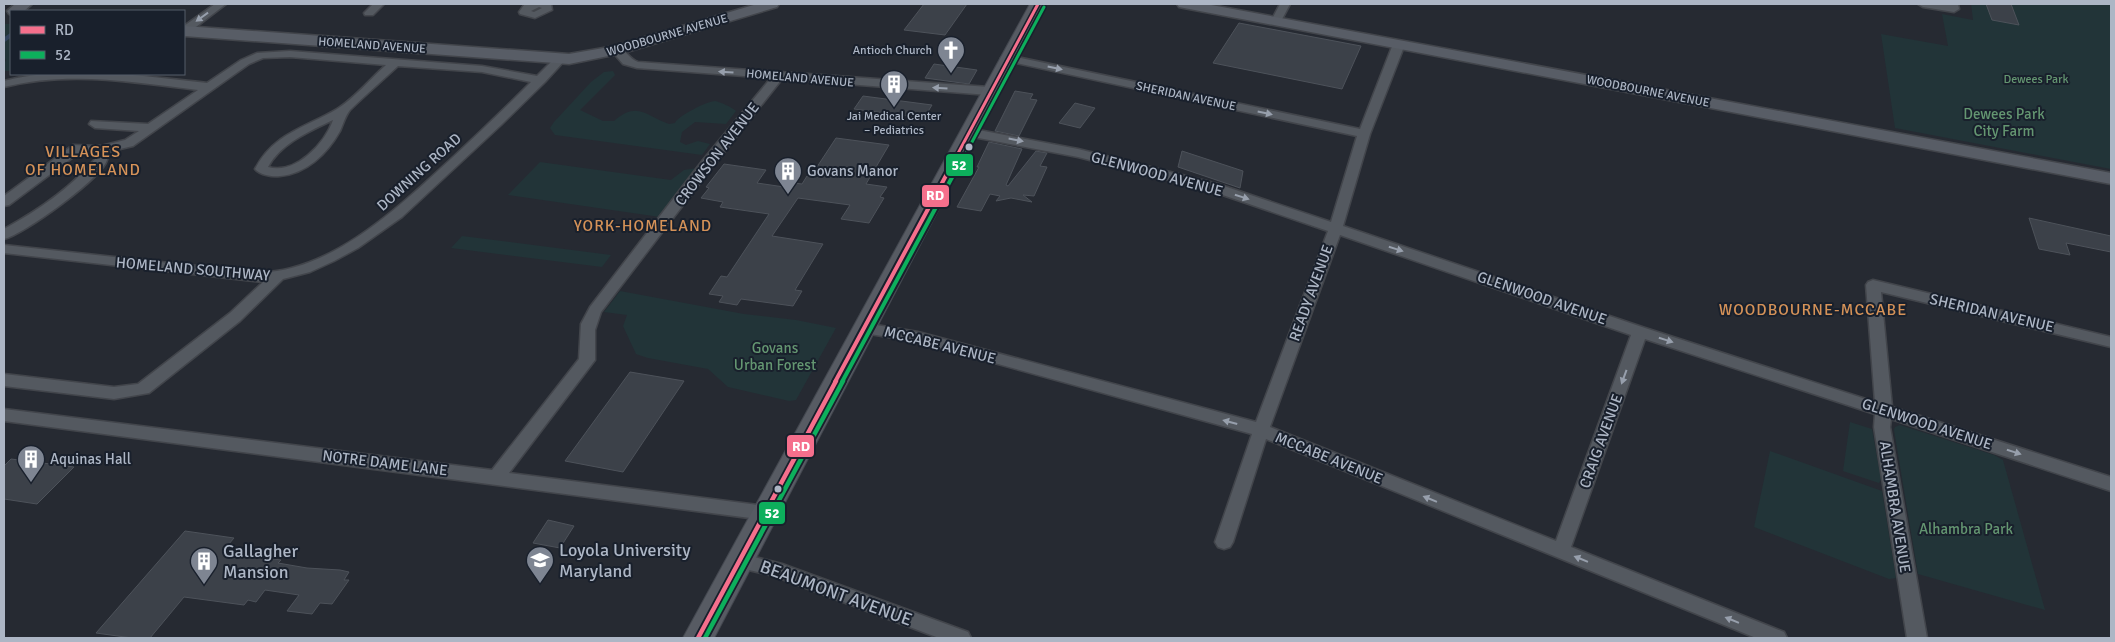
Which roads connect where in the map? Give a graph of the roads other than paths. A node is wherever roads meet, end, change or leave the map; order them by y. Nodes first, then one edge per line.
1 (220, 4) edge
2 (379, 4) edge
3 (772, 4) edge
4 (1038, 4) edge
5 (1184, 4) edge
6 (1285, 4) edge
7 (1923, 4) edge
8 (1953, 6) edge
9 (369, 13) dead end
10 (1276, 21) junction
11 (185, 30) edge
12 (185, 31) edge
13 (1399, 44) junction
14 (617, 50) junction
15 (1007, 58) junction
16 (560, 59) junction
17 (395, 63) junction
18 (92, 75) edge
19 (779, 76) junction
20 (540, 80) junction
21 (4, 84) edge
22 (207, 87) junction
23 (989, 91) junction
24 (342, 111) junction
25 (95, 124) dead end
26 (153, 128) junction
27 (968, 132) junction
28 (1364, 134) junction
29 (101, 150) junction
30 (2111, 179) edge
31 (4, 202) edge
32 (1335, 230) junction
33 (4, 235) edge
34 (4, 250) edge
35 (278, 276) junction
36 (1873, 285) joint
37 (864, 328) junction
38 (1640, 332) junction
39 (2111, 342) edge
40 (4, 380) edge
41 (1884, 410) junction
42 (10, 416) edge
43 (4, 428) edge
44 (1261, 430) junction
45 (496, 478) junction
46 (2111, 484) edge
47 (765, 513) junction
48 (1224, 542) dead end
49 (1561, 551) junction
50 (740, 561) junction
51 (698, 638) edge
52 (961, 638) edge
53 (1777, 638) edge
54 (1917, 638) edge

1 -> 11 street
2 - 9 street
3 - 14 street, WOODBOURNE AVENUE
4 - 15 main road
5 - 10 street, WOODBOURNE AVENUE
6 - 10 street
7 - 8 street
10 - 13 street, WOODBOURNE AVENUE
12 - 16 street, HOMELAND AVENUE
13 - 28 street, READY AVENUE
13 - 30 street, WOODBOURNE AVENUE
14 - 16 street, WOODBOURNE AVENUE
19 -> 14 street, HOMELAND AVENUE
15 - 23 main road
15 -> 28 street, SHERIDAN AVENUE
16 - 20 street, DOWNING ROAD
17 - 20 street
17 - 22 street
17 - 24 street
18 - 21 street
18 - 22 street
23 -> 19 street, HOMELAND AVENUE
19 - 45 street, CROWSON AVENUE
20 - 35 street, DOWNING ROAD
22 - 26 street
23 - 27 main road
24 - 24 street
25 - 26 street
26 - 29 street
27 -> 32 street, GLENWOOD AVENUE
27 - 37 main road
28 - 32 street, READY AVENUE
29 - 31 street
29 - 33 street
32 -> 38 street, GLENWOOD AVENUE
32 - 44 street, READY AVENUE
34 - 35 street, HOMELAND SOUTHWAY
35 - 40 street, HOMELAND SOUTHWAY
36 - 39 street, SHERIDAN AVENUE
36 - 41 street, ALHAMBRA AVENUE
44 -> 37 street, MCCABE AVENUE
37 - 47 main road
38 -> 41 street, GLENWOOD AVENUE
38 -> 49 street, CRAIG AVENUE
41 -> 46 street, GLENWOOD AVENUE
41 - 54 street, ALHAMBRA AVENUE
42 - 43 street
42 - 45 street, NOTRE DAME LANE
44 - 48 street, READY AVENUE
49 -> 44 street, MCCABE AVENUE
45 - 47 street, NOTRE DAME LANE
47 - 50 main road
53 -> 49 street, MCCABE AVENUE
50 - 51 main road
50 - 52 street, BEAUMONT AVENUE

